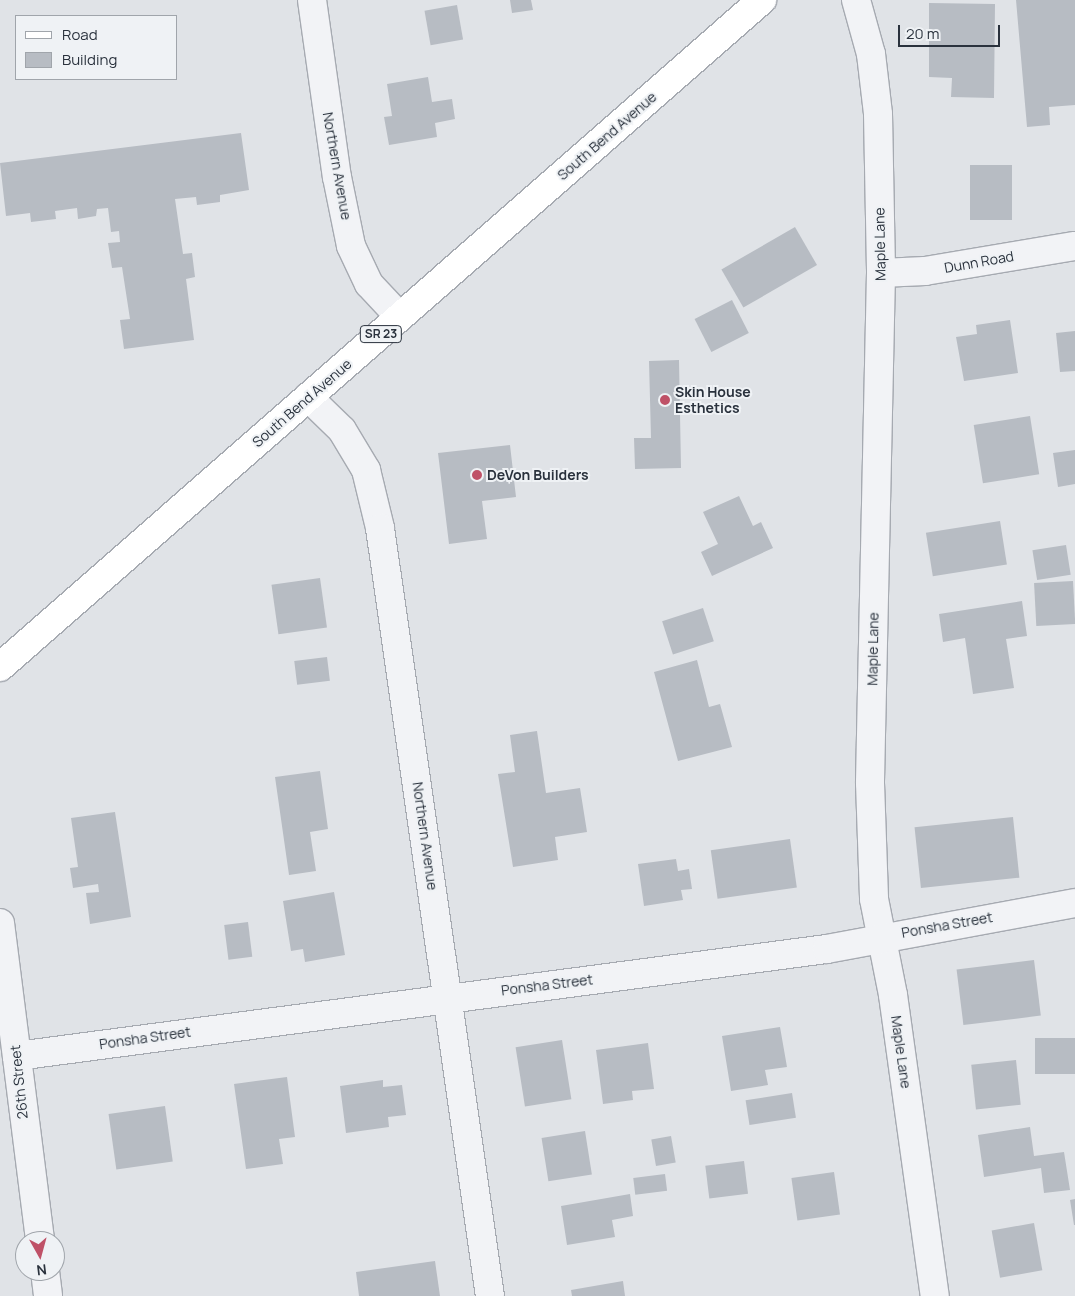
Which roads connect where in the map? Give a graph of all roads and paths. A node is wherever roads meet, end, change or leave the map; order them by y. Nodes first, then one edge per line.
1 (312, 0) edge
2 (762, 0) edge
3 (856, 0) edge
4 (1075, 246) edge
5 (882, 273) junction
6 (400, 317) junction
7 (308, 398) junction
8 (3, 660) edge
9 (1075, 902) edge
10 (0, 923) edge
11 (883, 937) junction
12 (446, 998) junction
13 (17, 1056) junction
14 (39, 1231) edge
15 (46, 1281) edge
16 (48, 1296) edge
17 (490, 1296) edge
18 (935, 1296) edge

1 - 6 street, Northern Avenue
2 - 6 main road, South Bend Avenue / SR 23
3 - 5 street, Maple Lane
4 - 5 street, Dunn Road
5 - 11 street, Maple Lane
6 - 7 main road, South Bend Avenue / SR 23
7 - 8 main road, South Bend Avenue / SR 23
7 - 12 street, Northern Avenue
9 - 11 street, Ponsha Street
10 - 13 street, 26th Street
11 - 12 street, Ponsha Street
11 - 18 street, Maple Lane
12 - 13 street, Ponsha Street
12 - 17 street, Northern Avenue
13 - 14 street, 26th Street
15 - 16 street

